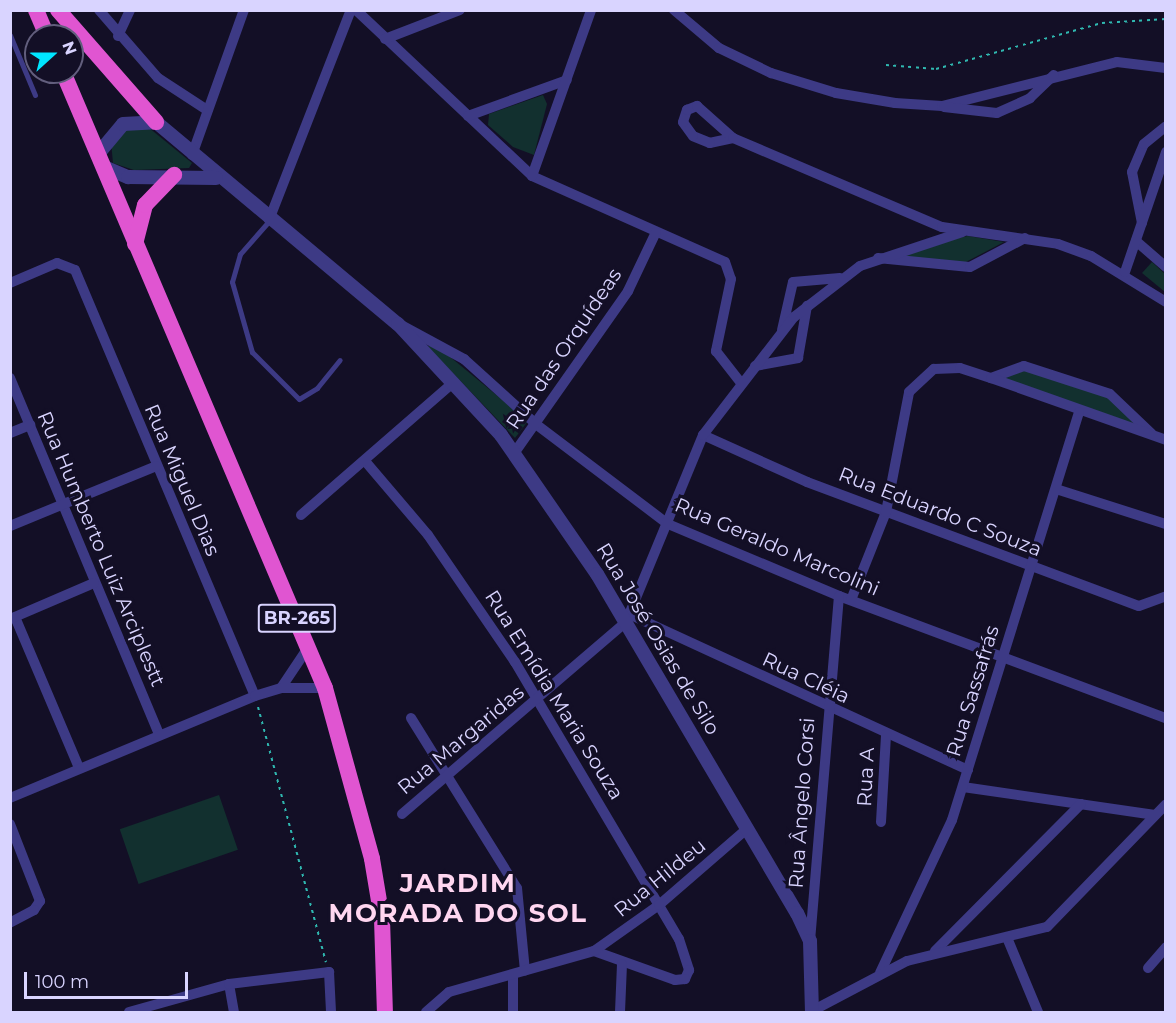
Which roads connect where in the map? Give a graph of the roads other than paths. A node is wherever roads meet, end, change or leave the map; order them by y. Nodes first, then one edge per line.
1 (36, 10) edge
2 (58, 10) edge
3 (99, 10) edge
4 (130, 10) edge
5 (244, 10) edge
6 (354, 10) edge
7 (460, 10) edge
8 (591, 10) edge
9 (674, 10) edge
10 (42, 24) edge
11 (10, 35) edge
12 (118, 36) junction
13 (386, 39) junction
14 (1166, 68) edge
15 (1054, 75) junction
16 (567, 80) junction
17 (68, 84) edge
18 (34, 95) dead end
19 (942, 106) junction
20 (207, 110) junction
21 (468, 116) junction
22 (156, 122) junction
23 (1166, 126) edge
24 (733, 138) junction
25 (1166, 152) edge
26 (192, 155) junction
27 (101, 160) junction
28 (174, 175) junction
29 (532, 176) junction
30 (220, 179) junction
31 (270, 219) junction
32 (1142, 223) junction
33 (656, 232) junction
34 (963, 232) junction
35 (1026, 238) junction
36 (1136, 241) junction
37 (135, 245) junction
38 (878, 258) junction
39 (1166, 267) edge
40 (1125, 272) junction
41 (840, 278) junction
42 (10, 283) edge
43 (1166, 302) edge
44 (807, 306) junction
45 (398, 324) junction
46 (782, 330) junction
47 (340, 360) dead end
48 (755, 366) junction
49 (10, 378) edge
50 (991, 378) junction
51 (454, 382) junction
52 (740, 382) junction
53 (1079, 412) junction
54 (30, 425) junction
55 (537, 425) junction
56 (10, 433) edge
57 (1152, 435) junction
58 (702, 438) junction
59 (1166, 440) edge
60 (515, 452) junction
61 (365, 461) junction
62 (156, 466) junction
63 (1056, 489) junction
64 (64, 505) junction
65 (886, 512) junction
66 (301, 515) dead end
67 (668, 524) junction
68 (1166, 524) edge
69 (10, 526) edge
70 (1032, 566) junction
71 (94, 583) junction
72 (839, 596) junction
73 (1166, 596) edge
74 (851, 600) junction
75 (13, 618) edge
76 (628, 619) junction
77 (309, 646) junction
78 (1001, 659) junction
79 (281, 688) junction
80 (325, 688) junction
81 (255, 696) junction
82 (538, 698) junction
83 (828, 709) junction
84 (411, 718) dead end
85 (1166, 718) edge
86 (886, 734) junction
87 (159, 735) junction
88 (79, 768) junction
89 (968, 770) junction
90 (448, 774) junction
91 (963, 787) junction
92 (10, 798) edge
93 (1080, 804) junction
94 (1166, 804) edge
95 (402, 814) dead end
96 (1155, 815) junction
97 (881, 822) dead end
98 (10, 824) edge
99 (748, 828) junction
100 (659, 905) junction
101 (10, 923) edge
102 (1008, 940) junction
103 (810, 941) junction
104 (1166, 947) edge
105 (594, 951) junction
106 (934, 951) junction
107 (622, 964) junction
108 (1148, 968) dead end
109 (525, 971) junction
110 (880, 973) junction
111 (513, 976) junction
112 (229, 984) junction
113 (129, 1012) edge
114 (234, 1012) edge
115 (331, 1012) edge
116 (385, 1012) edge
117 (426, 1012) edge
118 (513, 1012) edge
119 (620, 1012) edge
120 (812, 1012) edge
121 (1038, 1012) edge

1 - 10 highway
2 - 22 highway
3 - 12 street
4 - 12 street
5 - 20 street
6 - 13 street
6 - 31 street
7 - 13 street
8 - 16 street
9 - 19 street
11 - 18 lane
12 - 20 street
13 - 21 street
14 - 15 street
15 - 19 street
15 - 19 street
16 - 21 street
16 - 29 street
17 - 27 highway, BR-265
20 - 26 street
21 - 29 street
22 - 26 street, Rua Geraldo Marcolini
22 - 27 street
23 - 32 street
24 - 24 street
24 - 34 street
25 - 32 street
26 - 30 street, Rua Geraldo Marcolini
27 - 28 street
27 - 37 highway, BR-265
28 - 30 street
28 - 37 highway
29 - 33 street
30 - 31 street, Rua Geraldo Marcolini
31 - 45 street, Rua Geraldo Marcolini
31 - 47 lane
32 - 36 street
33 - 52 street
33 - 55 street, Rua das Orquídeas
34 - 35 street
34 - 38 street
35 - 38 street
35 - 40 street
36 - 39 street
36 - 40 street
37 - 77 highway, BR-265
38 - 41 street
40 - 43 street
41 - 44 street
41 - 46 street
42 - 62 street, Rua Miguel Dias
44 - 46 street
44 - 48 street
45 - 51 street, Rua José Osias de Silo
45 - 55 street, Rua Geraldo Marcolini
46 - 48 street
48 - 52 street
49 - 54 street, Rua Humberto Luiz Arciplestt
50 - 53 street
50 - 57 street
50 - 65 street
51 - 60 street, Rua José Osias de Silo
51 - 61 street
52 - 58 street
53 - 57 street
53 - 63 street, Rua Sassafrás
54 - 56 street
54 - 64 street, Rua Humberto Luiz Arciplestt
55 - 60 street, Rua das Orquídeas
55 - 67 street, Rua Geraldo Marcolini
57 - 59 street
58 - 65 street, Rua Eduardo C Souza
58 - 67 street
60 - 76 street, Rua José Osias de Silo
61 - 66 street
61 - 82 street, Rua Emídia Maria Souza
62 - 64 street
62 - 81 street, Rua Miguel Dias
63 - 68 street
63 - 70 street, Rua Sassafrás
64 - 69 street
64 - 71 street, Rua Humberto Luiz Arciplestt
65 - 70 street, Rua Eduardo C Souza
65 - 74 street
67 - 72 street, Rua Geraldo Marcolini
67 - 76 street
70 - 73 street, Rua Eduardo C Souza
70 - 78 street, Rua Sassafrás
71 - 75 street
71 - 87 street, Rua Humberto Luiz Arciplestt
72 - 74 street, Rua Geraldo Marcolini
72 - 83 street, Rua Ângelo Corsi
74 - 78 street, Rua Geraldo Marcolini
75 - 88 street
76 - 82 street, Rua Margaridas
76 - 83 street, Rua Cléia
76 - 99 street, Rua José Osias de Silo
77 - 79 street
77 - 80 highway, BR-265
78 - 85 street, Rua Geraldo Marcolini
78 - 89 street, Rua Sassafrás
79 - 80 street
79 - 81 street
80 - 116 highway, BR-265
81 - 87 street
82 - 90 street, Rua Margaridas
82 - 100 street, Rua Emídia Maria Souza
83 - 86 street, Rua Cléia
83 - 103 street, Rua Ângelo Corsi
84 - 90 street
86 - 89 street, Rua Cléia
86 - 97 street, Rua A
87 - 88 street
88 - 92 street
89 - 91 street, Rua Sassafrás
90 - 95 street, Rua Margaridas
90 - 109 street
91 - 93 street
91 - 110 street, Rua Sassafrás
93 - 96 street
93 - 106 street
94 - 96 street
96 - 102 street
98 - 101 street
99 - 100 street, Rua Hildeu
99 - 103 street, Rua José Osias de Silo
100 - 105 street, Rua Hildeu
100 - 107 street, Rua Emídia Maria Souza
102 - 106 street
102 - 121 street
103 - 120 street, Rua José Osias de Silo
104 - 108 street
105 - 107 street
105 - 109 street, Rua Hildeu
106 - 110 street
107 - 119 street
109 - 111 street, Rua Hildeu
110 - 120 street
111 - 117 street, Rua Hildeu
111 - 118 street
112 - 113 street
112 - 114 street
112 - 115 street

